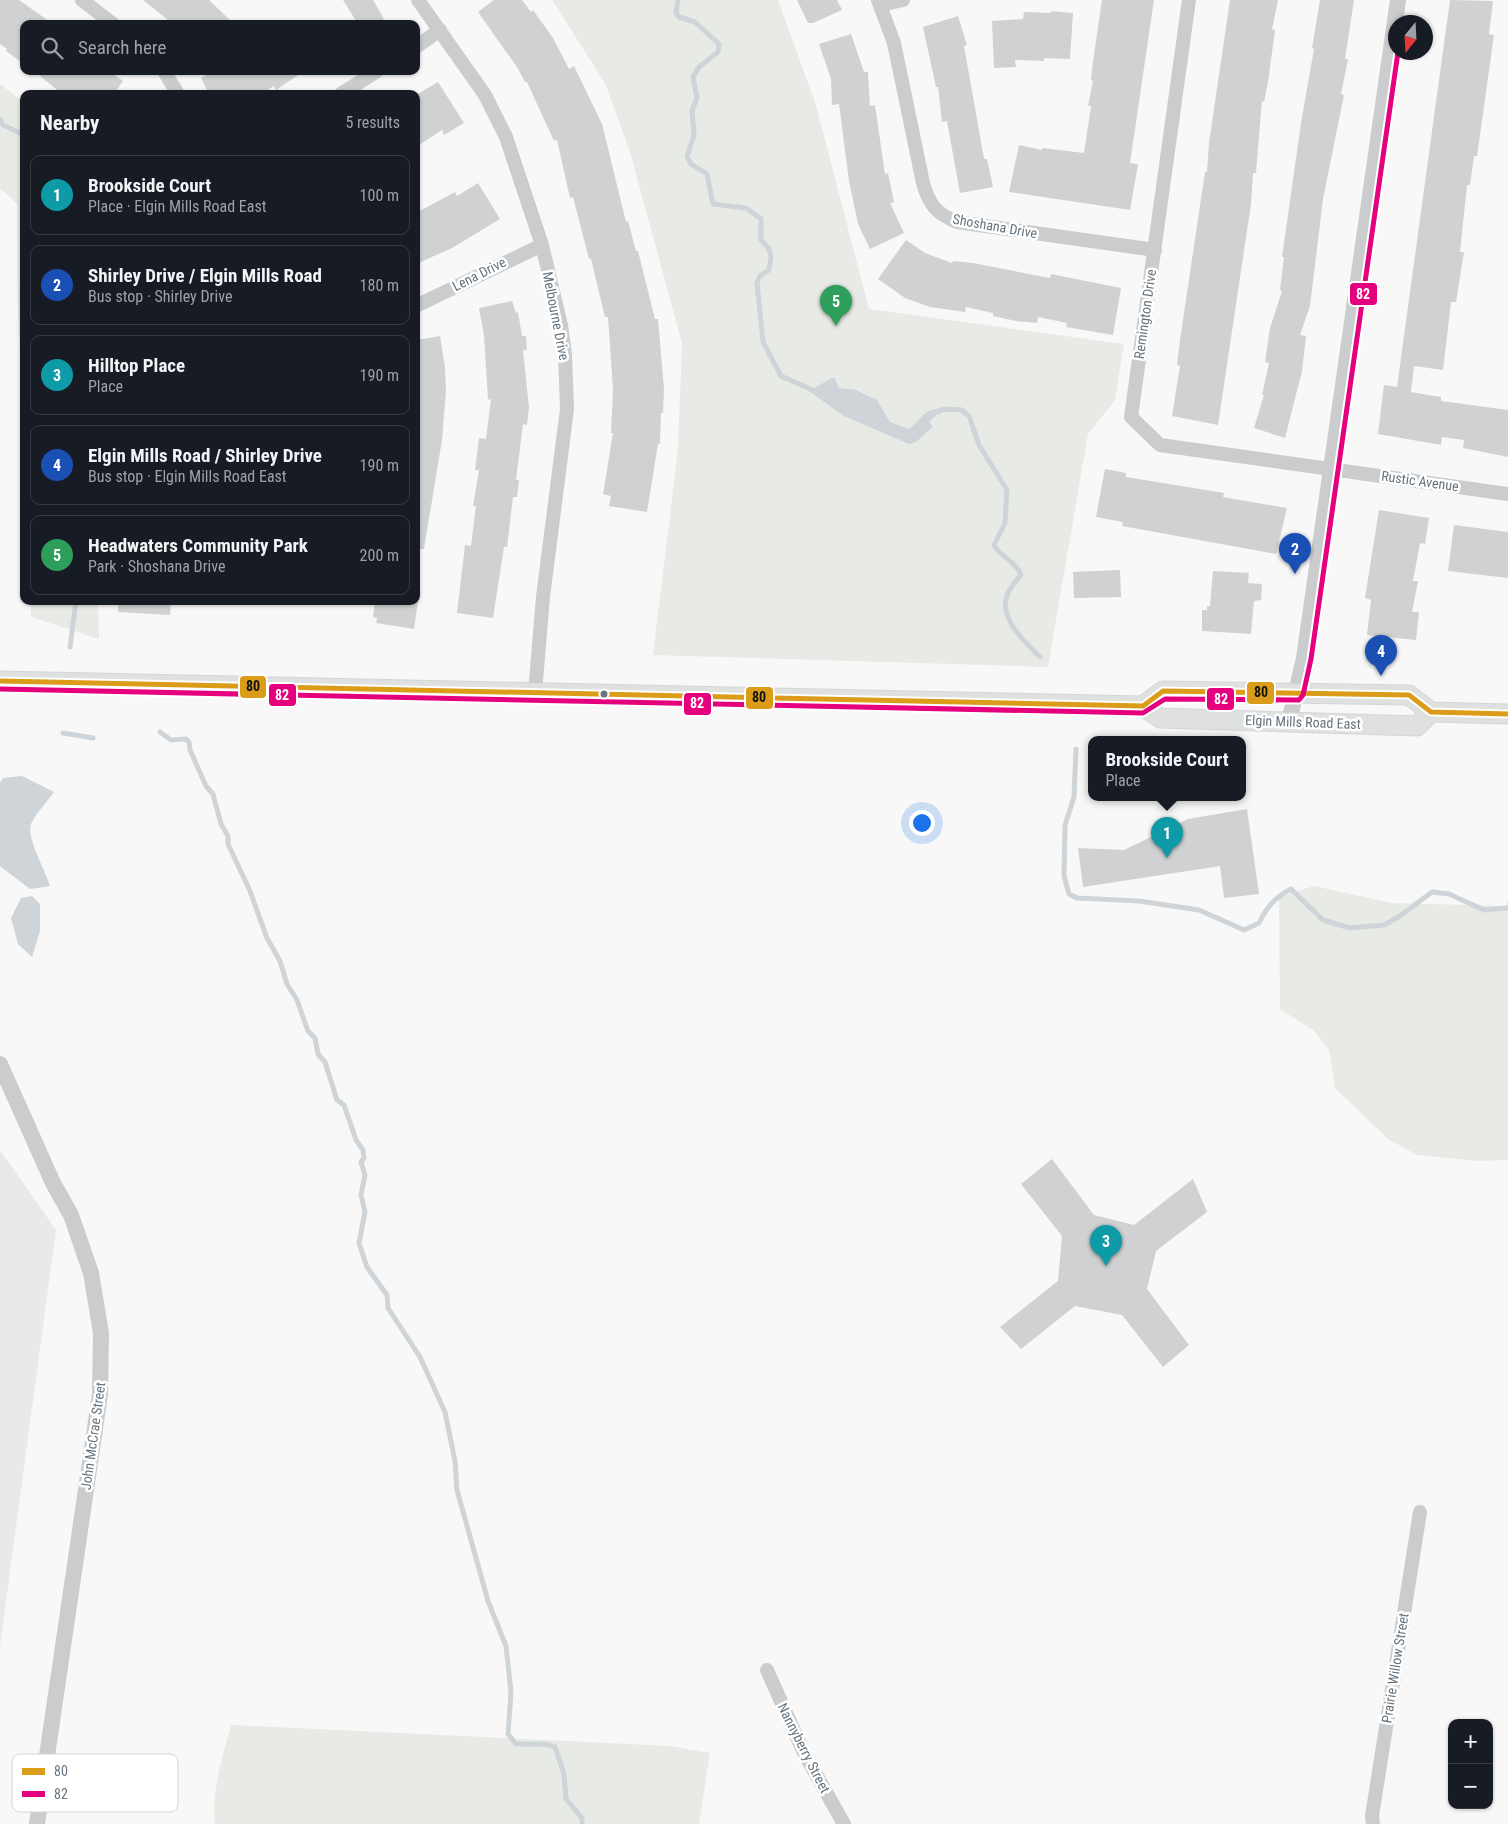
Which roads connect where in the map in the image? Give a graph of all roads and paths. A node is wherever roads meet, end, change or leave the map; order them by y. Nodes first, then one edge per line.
1 (82, 0) edge
2 (418, 0) edge
3 (903, 0) edge
4 (1189, 0) edge
5 (1398, 0) edge
6 (879, 3) edge
7 (108, 20) edge
8 (440, 30) junction
9 (420, 43) edge
10 (166, 75) edge
11 (371, 75) edge
12 (176, 90) edge
13 (348, 90) edge
14 (542, 245) junction
15 (1154, 250) junction
16 (420, 304) edge
17 (1331, 470) junction
18 (1508, 494) edge
19 (0, 681) edge
20 (535, 693) junction
21 (1296, 693) junction
22 (1144, 706) junction
23 (1431, 712) junction
24 (1508, 714) edge
25 (1289, 722) junction
26 (0, 1064) edge
27 (1420, 1512) dead end
28 (767, 1670) dead end
29 (47, 1754) edge
30 (844, 1824) edge
31 (1373, 1824) edge

1 - 7 street
2 - 8 street, Melbourne Drive
3 - 6 street
4 - 15 street, Remington Drive
5 - 17 street
6 - 15 street, Shoshana Drive
8 - 9 street
8 - 14 street, Melbourne Drive
10 - 12 street
11 - 13 street
14 - 16 street, Lena Drive
14 - 20 street, Melbourne Drive
15 - 17 street, Remington Drive
17 - 18 street, Rustic Avenue
17 - 21 street
19 - 20 main road, Elgin Mills Road East
20 - 22 main road, Elgin Mills Road East
21 - 22 main road, Elgin Mills Road East
21 - 23 main road, Elgin Mills Road East
21 - 25 street
22 - 25 main road, Elgin Mills Road East
23 - 24 main road
23 - 25 main road, Elgin Mills Road East
26 - 29 street, John McCrae Street
27 - 31 street, Prairie Willow Street
28 - 30 street, Nannyberry Street

